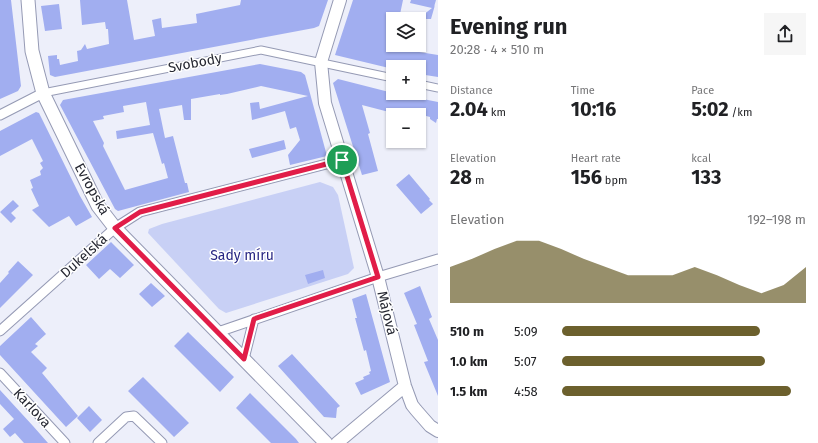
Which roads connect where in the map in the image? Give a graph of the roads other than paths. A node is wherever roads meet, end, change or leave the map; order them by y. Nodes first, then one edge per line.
1 (28, 0) edge
2 (340, 0) edge
3 (321, 62) junction
4 (386, 76) edge
5 (426, 85) edge
6 (438, 88) edge
7 (43, 93) junction
8 (0, 115) edge
9 (342, 160) junction
10 (115, 228) junction
11 (438, 259) edge
12 (378, 277) junction
13 (254, 319) junction
14 (0, 331) edge
15 (218, 332) junction
16 (244, 359) junction
17 (0, 373) edge
18 (406, 386) junction
19 (438, 431) edge
20 (65, 443) edge
21 (98, 443) edge
22 (162, 443) edge
23 (326, 443) edge
24 (337, 443) edge

1 - 7 main road, Evropská
2 - 3 street, Májová
3 - 4 street, Svobody
3 - 7 street, Svobody
3 - 9 street, Májová
5 - 6 street
7 - 8 street, Svobody
7 - 10 main road, Evropská
9 - 10 street, Dukelská
9 - 12 street, Májová
10 - 14 street, Dukelská
10 - 15 main road, Evropská
11 - 12 street
12 - 13 street
12 - 18 street, Májová
13 - 15 street
13 - 16 street
15 - 16 main road, Evropská
16 - 23 main road, Evropská
17 - 20 street, Karlova
18 - 19 street, Májová
18 - 24 street
21 - 22 street

